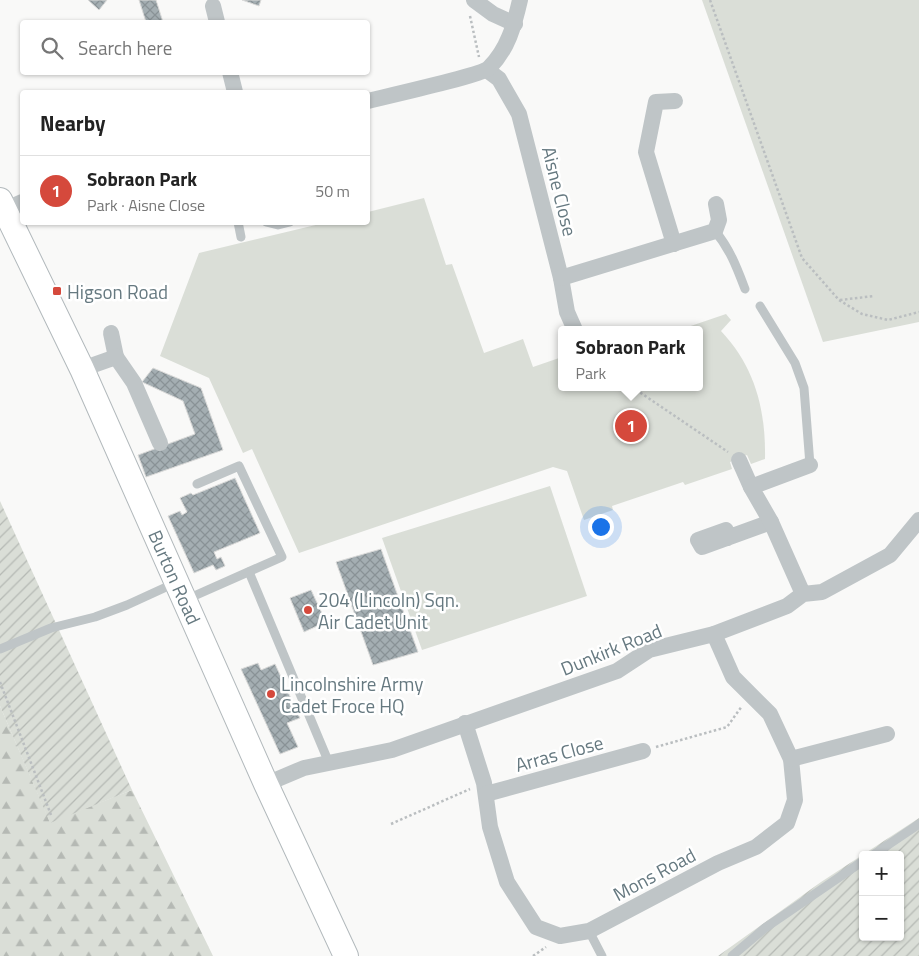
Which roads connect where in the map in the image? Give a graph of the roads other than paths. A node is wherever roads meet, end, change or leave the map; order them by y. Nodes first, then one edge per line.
1 (520, 0) edge
2 (211, 2) edge
3 (471, 4) edge
4 (216, 20) edge
5 (515, 24) junction
6 (485, 71) junction
7 (231, 75) edge
8 (234, 90) edge
9 (370, 100) edge
10 (675, 101) dead end
11 (9, 204) edge
12 (716, 204) dead end
13 (239, 225) edge
14 (715, 231) junction
15 (241, 237) dead end
16 (674, 244) junction
17 (561, 278) junction
18 (745, 289) dead end
19 (760, 306) dead end
20 (573, 326) edge
21 (111, 333) dead end
22 (116, 357) junction
23 (82, 369) junction
24 (160, 443) dead end
25 (739, 460) road end
26 (810, 465) joint
27 (197, 484) dead end
28 (751, 486) junction
29 (919, 520) edge
30 (771, 522) junction
31 (728, 538) dead end
32 (249, 572) junction
33 (181, 591) junction
34 (803, 594) junction
35 (714, 634) junction
36 (0, 649) edge
37 (465, 723) junction
38 (887, 734) dead end
39 (643, 751) road end
40 (791, 759) junction
41 (328, 763) junction
42 (266, 784) junction
43 (485, 788) junction
44 (919, 824) edge
45 (879, 851) edge
46 (859, 864) edge
47 (589, 931) junction
48 (346, 956) edge
49 (602, 956) edge
50 (732, 956) edge

1 - 5 street
2 - 4 street
3 - 5 street
5 - 6 street
6 - 9 street
6 - 17 street, Aisne Close
7 - 8 street
10 - 16 street
11 - 23 main road, Burton Road
12 - 14 street
13 - 15 lane
14 - 16 street
14 - 18 lane
16 - 17 street
17 - 20 street, Aisne Close
19 - 26 lane
21 - 22 street
22 - 23 street
22 - 24 street
23 - 33 main road, Burton Road
25 - 28 street
26 - 28 street
27 - 32 lane
28 - 30 street
29 - 34 street, Dunkirk Road
30 - 31 street
30 - 34 street
32 - 33 lane
32 - 41 lane
33 - 36 lane
33 - 42 main road, Burton Road
34 - 35 street, Dunkirk Road
35 - 37 street, Dunkirk Road
35 - 40 street, Mons Road
37 - 41 street, Dunkirk Road
37 - 43 street, Mons Road
38 - 40 street
39 - 43 street, Arras Close
40 - 47 street, Mons Road
41 - 42 street, Dunkirk Road
42 - 48 main road, Burton Road
43 - 47 street, Mons Road
44 - 45 lane
46 - 50 lane
47 - 49 lane

